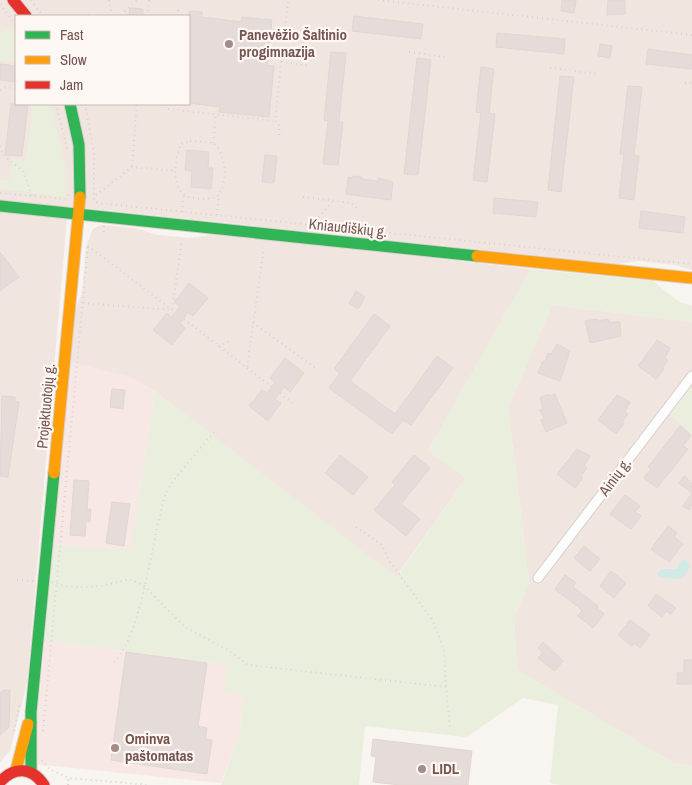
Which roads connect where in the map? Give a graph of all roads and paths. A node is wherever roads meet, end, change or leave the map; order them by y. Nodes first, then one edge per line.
1 (13, 0) edge
2 (31, 0) edge
3 (109, 0) edge
4 (137, 0) edge
5 (148, 0) edge
6 (288, 0) edge
7 (378, 0) edge
8 (0, 4) edge
9 (179, 6) dead end
10 (111, 10) dead end
11 (25, 15) edge
12 (42, 15) edge
13 (125, 15) edge
14 (146, 15) edge
15 (177, 15) edge
16 (15, 24) edge
17 (692, 35) edge
18 (409, 52) dead end
19 (447, 57) dead end
20 (281, 62) junction
21 (311, 66) dead end
22 (550, 68) dead end
23 (599, 74) dead end
24 (685, 83) dead end
25 (692, 83) edge
26 (15, 88) edge
27 (0, 90) edge
28 (56, 105) edge
29 (70, 105) edge
30 (85, 105) edge
31 (137, 105) edge
32 (168, 105) edge
33 (216, 114) junction
34 (274, 121) junction
35 (279, 135) dead end
36 (213, 143) junction
37 (0, 146) edge
38 (68, 152) dead end
39 (132, 166) junction
40 (176, 171) junction
41 (223, 182) junction
42 (227, 183) dead end
43 (69, 187) dead end
44 (0, 193) edge
45 (184, 195) junction
46 (219, 195) junction
47 (95, 196) junction
48 (32, 197) junction
49 (302, 197) dead end
50 (333, 201) junction
51 (0, 206) edge
52 (357, 208) dead end
53 (182, 212) junction
54 (79, 214) junction
55 (217, 215) junction
56 (312, 225) junction
57 (182, 240) dead end
58 (264, 248) dead end
59 (692, 264) edge
60 (692, 278) edge
61 (82, 303) junction
62 (172, 310) junction
63 (175, 312) dead end
64 (184, 319) dead end
65 (253, 323) junction
66 (230, 341) dead end
67 (218, 346) junction
68 (247, 368) junction
69 (317, 369) dead end
70 (692, 376) edge
71 (272, 387) dead end
72 (280, 393) dead end
73 (292, 403) dead end
74 (216, 430) dead end
75 (356, 527) dead end
76 (538, 578) dead end
77 (56, 582) junction
78 (143, 585) junction
79 (114, 662) dead end
80 (446, 687) junction
81 (21, 699) dead end
82 (32, 712) junction
83 (450, 728) dead end
84 (42, 731) dead end
85 (14, 733) dead end
86 (40, 757) dead end
87 (16, 770) junction
88 (31, 772) junction
89 (69, 778) junction
90 (0, 782) edge
91 (44, 785) edge
92 (68, 785) edge
93 (149, 785) edge

1 - 11 main road
2 - 12 path
3 - 10 path
4 - 13 path
5 - 14 path
6 - 20 path
7 - 17 path
8 - 16 path
9 - 15 path
18 - 19 path
20 - 21 path
20 - 34 path
22 - 23 path
24 - 25 path
26 - 27 path
28 - 38 path
29 - 54 main road, Projektuotojų g.
30 - 47 path
31 - 39 path
32 - 33 path
33 - 34 path
33 - 36 path
34 - 35 path
36 - 40 path
36 - 41 path
37 - 48 path
39 - 40 path
39 - 47 path
40 - 45 path
41 - 42 path
41 - 46 path
43 - 48 path
44 - 48 path
45 - 46 path
45 - 53 path
46 - 55 path
47 - 53 path
49 - 50 path
50 - 52 path
50 - 56 path
51 - 54 main road, Kniaudiškių g.
53 - 55 path
54 - 60 main road, Kniaudiškių g.
54 - 82 main road, Projektuotojų g.
55 - 56 path
56 - 59 path
57 - 62 path
58 - 65 path
61 - 62 path
61 - 62 path
61 - 77 path
62 - 63 path
64 - 67 path
65 - 68 path
65 - 69 path
66 - 67 path
67 - 68 path
68 - 71 path
70 - 76 street, Ainių g.
72 - 73 path
74 - 78 path
75 - 80 path
77 - 78 path
77 - 84 path
78 - 79 path
78 - 80 path
80 - 83 path
81 - 85 path
82 - 87 main road, Projektuotojų g.
82 - 88 main road, Projektuotojų g.
86 - 89 path
87 - 88 main road
87 - 90 main road
88 - 91 main road
89 - 92 path
89 - 93 path

